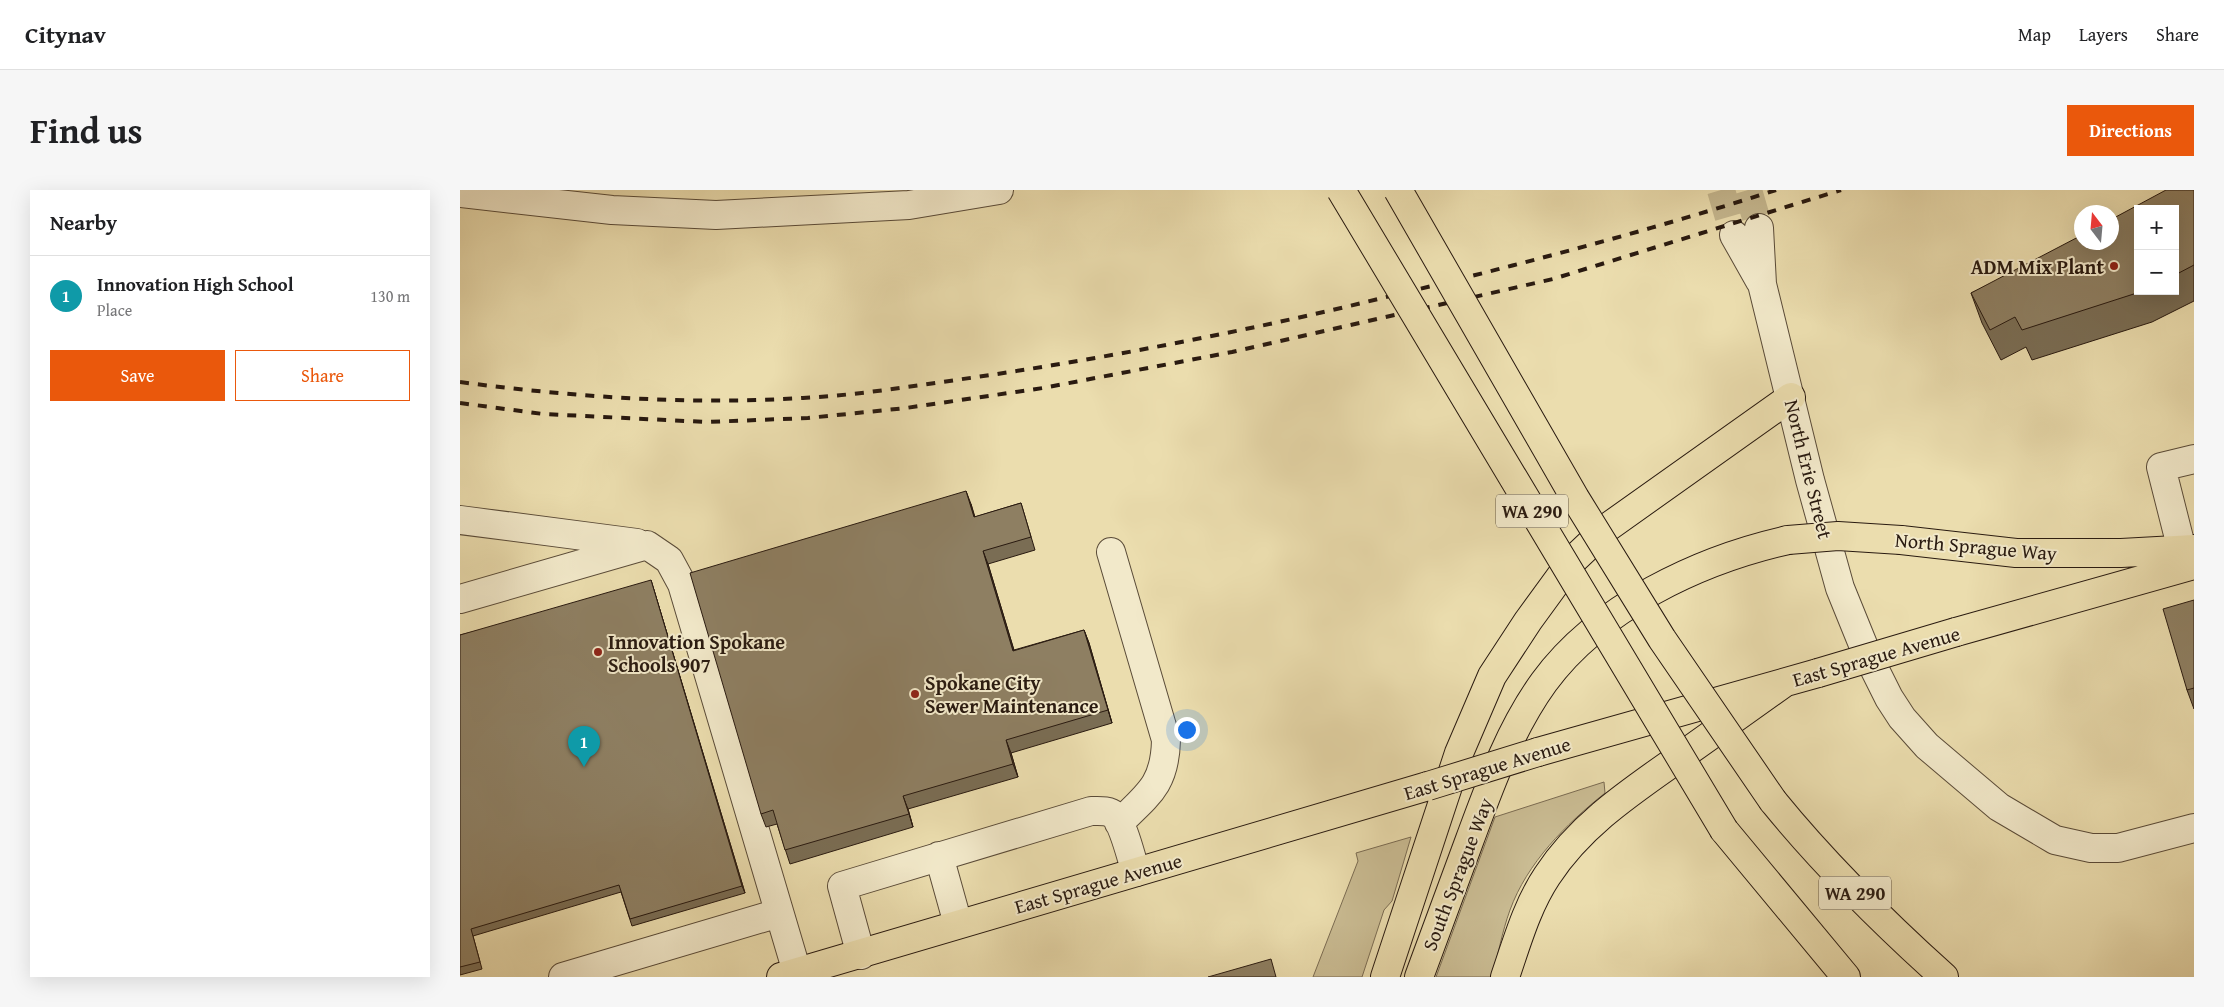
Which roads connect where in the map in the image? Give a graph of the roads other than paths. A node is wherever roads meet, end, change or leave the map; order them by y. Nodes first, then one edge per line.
1 (999, 190) edge
2 (1342, 190) edge
3 (1398, 190) edge
4 (460, 193) edge
5 (1746, 232) tunnel mouth
6 (1791, 397) junction
7 (2194, 460) edge
8 (460, 520) edge
9 (1788, 540) joint
10 (647, 545) junction
11 (1111, 552) dead end
12 (2190, 555) edge
13 (460, 599) edge
14 (1784, 683) junction
15 (1120, 823) junction
16 (2194, 828) edge
17 (939, 856) junction
18 (1136, 872) junction
19 (779, 914) junction
20 (958, 924) junction
21 (861, 954) junction
22 (1826, 954) junction
23 (631, 968) edge
24 (789, 975) edge
25 (563, 977) edge
26 (1385, 977) edge
27 (1419, 977) edge
28 (1506, 977) edge
29 (1846, 977) edge
30 (1855, 977) edge
31 (1944, 977) edge

1 - 4 street
2 - 22 main road, WA 290, bridge
3 - 31 main road, WA 290, bridge
5 - 6 street, North Erie Street
6 - 16 street, North Erie Street
6 - 26 main road
7 - 12 street
8 - 10 street
9 - 12 main road, North Sprague Way, bridge
9 - 27 main road, South Sprague Way
10 - 13 street
10 - 19 street
11 - 15 street
12 - 14 main road, East Sprague Avenue, bridge
14 - 18 main road, East Sprague Avenue, bridge
14 - 28 main road
15 - 17 street
15 - 18 street
17 - 20 street
17 - 21 street
18 - 20 main road, East Sprague Avenue
19 - 23 street
19 - 24 street
20 - 21 main road, East Sprague Avenue
21 - 24 main road, East Sprague Avenue
22 - 29 main road
22 - 30 main road
23 - 25 street

